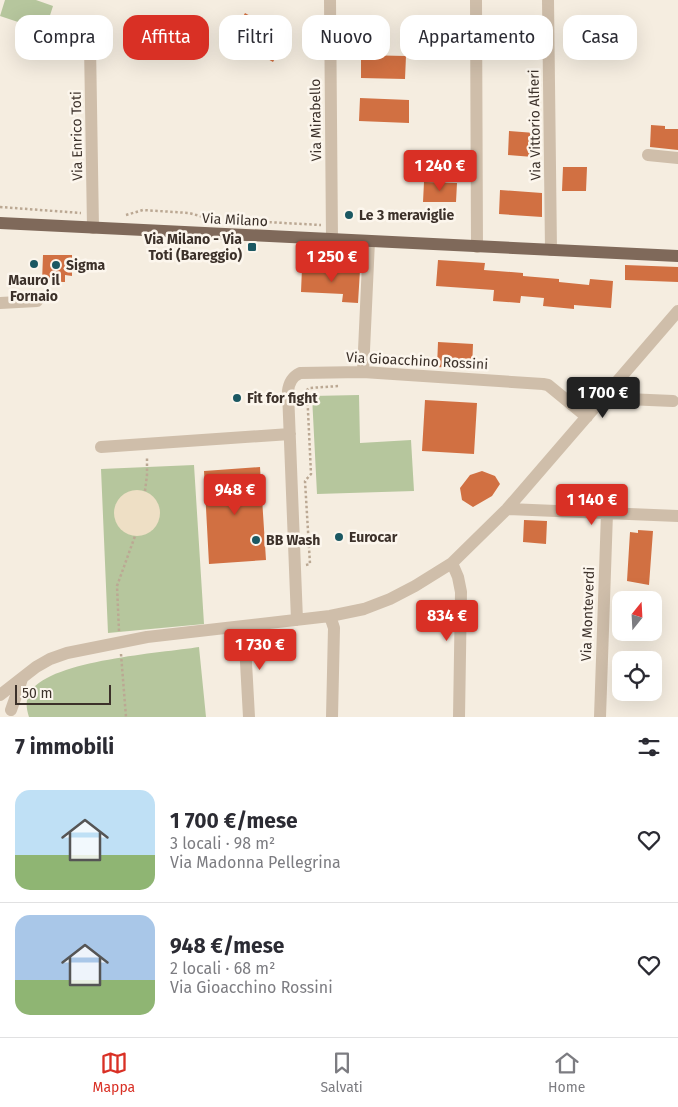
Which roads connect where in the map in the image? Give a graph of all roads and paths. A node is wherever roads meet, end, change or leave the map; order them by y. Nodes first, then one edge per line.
1 (330, 0) edge
2 (476, 0) edge
3 (548, 0) edge
4 (90, 60) edge
5 (648, 155) dead end
6 (678, 158) edge
7 (0, 223) edge
8 (93, 228) junction
9 (332, 239) junction
10 (370, 241) junction
11 (478, 247) junction
12 (551, 250) junction
13 (678, 256) edge
14 (37, 301) dead end
15 (0, 303) edge
16 (678, 311) edge
17 (363, 372) junction
18 (346, 386) dead end
19 (603, 398) junction
20 (673, 401) dead end
21 (587, 417) junction
22 (290, 434) junction
23 (145, 444) junction
24 (101, 447) dead end
25 (145, 491) dead end
26 (507, 509) junction
27 (607, 513) junction
28 (678, 516) edge
29 (135, 536) dead end
30 (452, 562) junction
31 (294, 566) junction
32 (330, 616) junction
33 (297, 620) junction
34 (244, 626) junction
35 (120, 642) junction
36 (22, 679) junction
37 (0, 695) edge
38 (0, 702) edge
39 (13, 714) edge
40 (126, 717) edge
41 (249, 717) edge
42 (332, 717) edge
43 (459, 717) edge
44 (600, 717) edge

1 - 9 street, Via Mirabello
2 - 11 street
3 - 12 street, Via Vittorio Alfieri
4 - 8 street, Via Enrico Toti
5 - 6 street
7 - 8 main road, Via Milano
8 - 9 main road, Via Milano
9 - 10 main road, Via Milano
10 - 11 main road, Via Milano
10 - 17 street
11 - 12 main road, Via Milano
12 - 13 main road, Via Milano
14 - 15 street
16 - 19 street
17 - 21 street, Via Gioacchino Rossini
17 - 22 street, Via Gioacchino Rossini
18 - 31 path
19 - 20 street
19 - 21 street
21 - 26 street
22 - 23 street
22 - 31 street, Via Gioacchino Rossini
23 - 24 street
23 - 25 path
26 - 27 street
26 - 30 street
27 - 28 street
27 - 44 street, Via Monteverdi
29 - 35 path
30 - 32 street
30 - 43 street
31 - 33 street, Via Gioacchino Rossini
32 - 33 street
32 - 42 street
33 - 34 street
34 - 35 street
34 - 41 street
35 - 36 street
35 - 40 path
36 - 37 street
36 - 39 street
38 - 39 street

